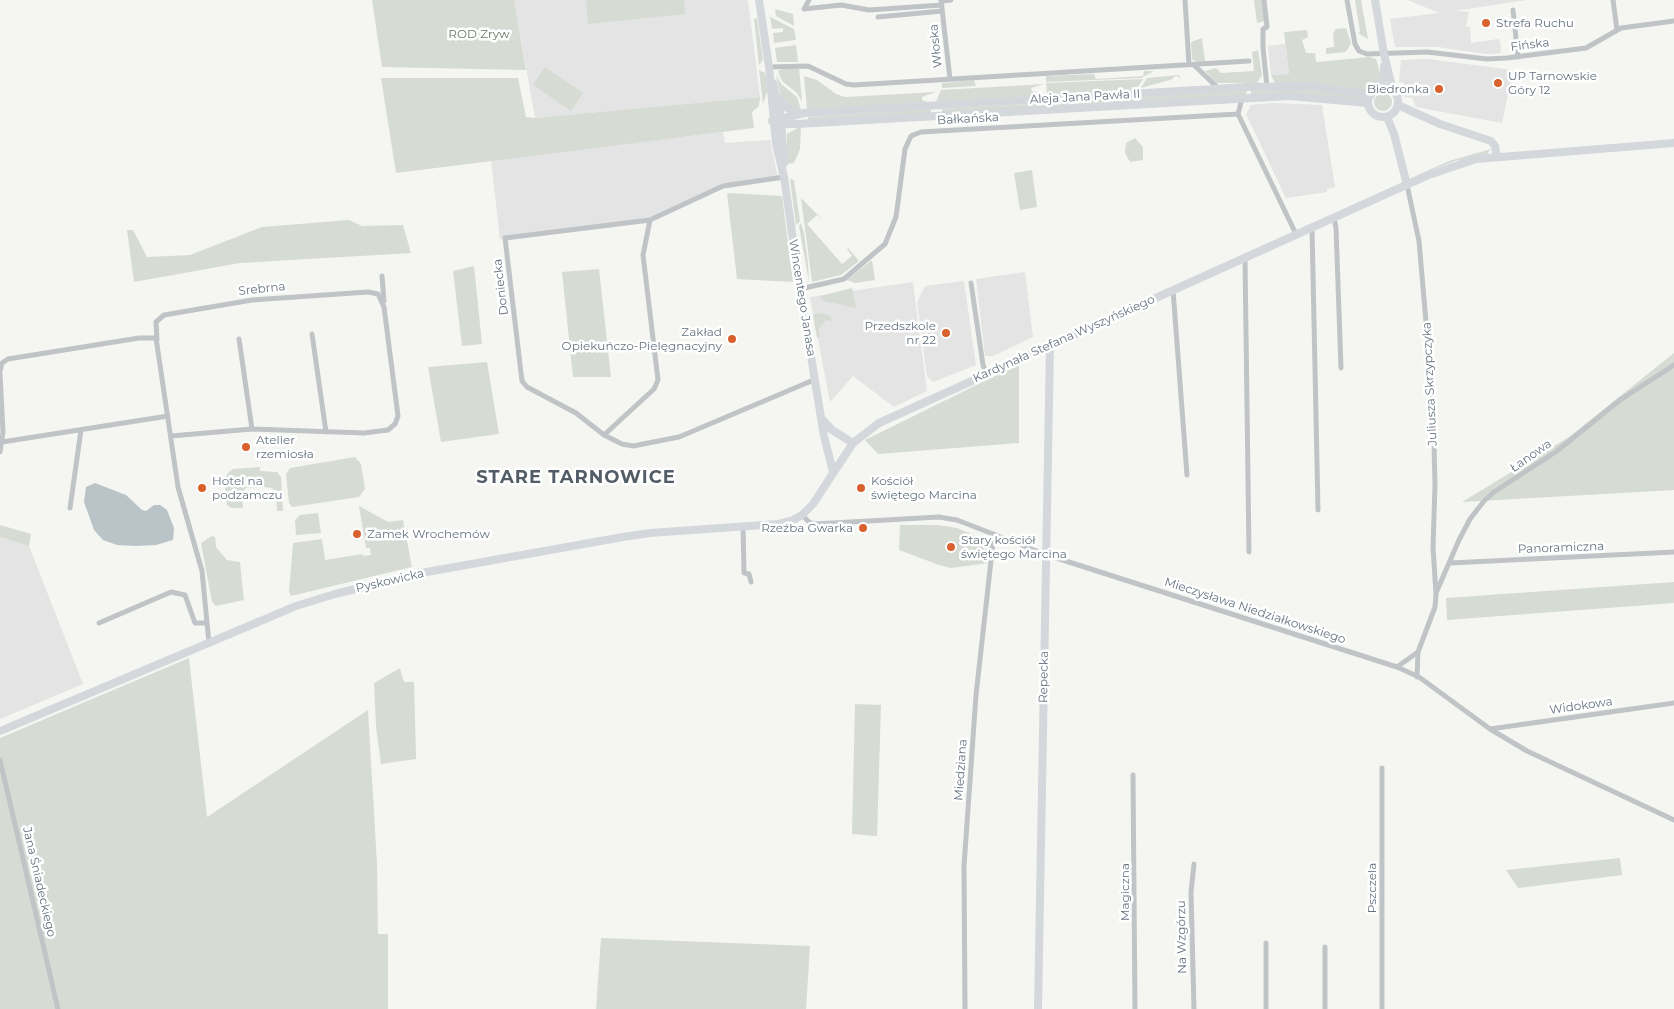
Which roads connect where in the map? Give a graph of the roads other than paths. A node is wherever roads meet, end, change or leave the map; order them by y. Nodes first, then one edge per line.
1 (759, 0) edge
2 (808, 0) edge
3 (951, 0) edge
4 (1184, 0) edge
5 (1264, 0) edge
6 (1347, 0) edge
7 (1376, 0) edge
8 (1613, 0) edge
9 (941, 2) edge
10 (1513, 10) dead end
11 (942, 11) junction
12 (878, 17) dead end
13 (1674, 21) edge
14 (1617, 30) junction
15 (1384, 54) junction
16 (1518, 57) junction
17 (1249, 61) dead end
18 (1192, 65) junction
19 (769, 67) junction
20 (950, 79) junction
21 (1267, 86) junction
22 (1218, 89) junction
23 (1377, 89) junction
24 (1393, 91) junction
25 (777, 96) junction
26 (1243, 98) junction
27 (1369, 99) junction
28 (1398, 104) junction
29 (799, 113) junction
30 (1238, 114) junction
31 (1387, 117) junction
32 (772, 121) junction
33 (781, 121) junction
34 (797, 124) junction
35 (783, 138) junction
36 (1674, 143) edge
37 (1497, 157) junction
38 (784, 177) junction
39 (1407, 185) junction
40 (1334, 218) junction
41 (650, 220) junction
42 (1312, 227) junction
43 (1296, 234) junction
44 (1245, 258) junction
45 (382, 276) dead end
46 (971, 283) dead end
47 (800, 288) junction
48 (1173, 290) junction
49 (384, 307) junction
50 (312, 334) dead end
51 (239, 339) dead end
52 (157, 340) junction
53 (1050, 345) junction
54 (1674, 365) edge
55 (1341, 368) dead end
56 (0, 373) edge
57 (987, 374) junction
58 (816, 379) junction
59 (168, 416) junction
60 (823, 418) junction
61 (252, 429) junction
62 (81, 430) junction
63 (326, 432) junction
64 (604, 435) junction
65 (171, 436) junction
66 (2, 442) junction
67 (853, 443) junction
68 (830, 451) junction
69 (0, 452) edge
70 (841, 458) junction
71 (833, 472) junction
72 (1187, 475) dead end
73 (70, 508) dead end
74 (1318, 510) dead end
75 (802, 515) junction
76 (743, 526) junction
77 (994, 534) junction
78 (1248, 552) dead end
79 (1674, 552) edge
80 (1047, 555) junction
81 (1450, 563) junction
82 (751, 582) dead end
83 (1436, 594) junction
84 (99, 623) dead end
85 (207, 623) junction
86 (209, 643) junction
87 (1418, 652) junction
88 (1397, 667) junction
89 (1417, 677) junction
90 (1674, 703) edge
91 (1490, 729) junction
92 (0, 731) edge
93 (0, 760) edge
94 (1382, 768) dead end
95 (1133, 775) dead end
96 (1674, 820) edge
97 (1194, 864) dead end
98 (1266, 943) dead end
99 (1326, 947) dead end
100 (58, 1009) edge
101 (965, 1009) edge
102 (1038, 1009) edge
103 (1135, 1009) edge
104 (1194, 1009) edge
105 (1266, 1009) edge
106 (1326, 1009) edge
107 (1382, 1009) edge

1 - 19 street, Wincentego Janasa
2 - 9 street, Włoska
3 - 9 street, Włoska
4 - 18 street
5 - 21 street
6 - 15 street, Fińska
7 - 15 street
8 - 14 street
9 - 11 street, Włoska
10 - 16 street
11 - 12 street, Włoska
11 - 20 street, Włoska
13 - 14 street, Fińska
14 - 16 street, Fińska
15 - 16 street, Fińska
15 - 23 street
15 - 24 street
17 - 18 street
18 - 20 street
18 - 22 street
19 - 20 street
19 - 25 street, Wincentego Janasa
19 - 32 street, Wincentego Janasa
21 - 22 street, Aleja Jana Pawła II
21 - 27 street, Aleja Jana Pawła II
22 - 29 street, Aleja Jana Pawła II
23 - 24 street
23 - 27 street
24 - 28 street
25 - 29 street
25 - 33 street, Wincentego Janasa
26 - 27 street, Aleja Jana Pawła II
26 - 30 street
26 - 34 street, Aleja Jana Pawła II
27 - 31 street
28 - 31 street
28 - 37 street
29 - 33 street, Aleja Jana Pawła II
30 - 43 street
30 - 47 street, Bałkańska
31 - 39 street, Juliusza Skrzypczyka
32 - 33 street, Aleja Jana Pawła II
32 - 38 street, Wincentego Janasa
33 - 34 street, Aleja Jana Pawła II
33 - 35 street, Wincentego Janasa
34 - 35 street
35 - 38 street, Wincentego Janasa
36 - 37 street, Kardynała Stefana Wyszyńskiego
37 - 39 street, Kardynała Stefana Wyszyńskiego
38 - 41 street, Doniecka
38 - 47 street, Wincentego Janasa
39 - 40 street, Kardynała Stefana Wyszyńskiego
39 - 83 street, Juliusza Skrzypczyka
40 - 42 street, Kardynała Stefana Wyszyńskiego
40 - 55 street
41 - 64 street
41 - 64 street, Doniecka
42 - 43 street, Kardynała Stefana Wyszyńskiego
42 - 74 street
43 - 44 street, Kardynała Stefana Wyszyńskiego
44 - 48 street, Kardynała Stefana Wyszyńskiego
44 - 78 street
45 - 49 street
46 - 57 street
47 - 58 street, Wincentego Janasa
48 - 53 street, Kardynała Stefana Wyszyńskiego
48 - 72 street
49 - 52 street, Srebrna
49 - 63 street
50 - 63 street
51 - 61 street
52 - 56 street
52 - 59 street, Srebrna
53 - 57 street, Kardynała Stefana Wyszyńskiego
53 - 80 street, Repecka
54 - 81 street, Łanowa
56 - 66 street
57 - 67 street, Kardynała Stefana Wyszyńskiego
58 - 60 street, Wincentego Janasa
58 - 64 street, Doniecka
59 - 62 street
59 - 65 street, Srebrna
60 - 67 street
60 - 68 street, Wincentego Janasa
61 - 63 street
61 - 65 street
62 - 66 street
62 - 73 street
65 - 85 street, Srebrna
66 - 69 street
67 - 70 street, Kardynała Stefana Wyszyńskiego
68 - 70 street
68 - 71 street, Wincentego Janasa
70 - 71 street, Kardynała Stefana Wyszyńskiego
71 - 75 street, Kardynała Stefana Wyszyńskiego
75 - 76 street, Pyskowicka
75 - 77 street, Mieczysława Niedziałkowskiego
76 - 82 street
76 - 86 street, Pyskowicka
77 - 80 street, Mieczysława Niedziałkowskiego
77 - 101 street, Miedziana
79 - 81 street, Panoramiczna
80 - 88 street, Mieczysława Niedziałkowskiego
80 - 102 street, Repecka
81 - 83 street, Łanowa
83 - 87 street, Juliusza Skrzypczyka
84 - 85 street
85 - 86 street, Srebrna
86 - 92 street, Pyskowicka
87 - 88 street
87 - 89 street, Juliusza Skrzypczyka
88 - 89 street, Mieczysława Niedziałkowskiego
89 - 91 street, Mieczysława Niedziałkowskiego
90 - 91 street, Widokowa
91 - 96 street, Mieczysława Niedziałkowskiego
93 - 100 street, Jana Śniadeckiego
94 - 107 street, Pszczela
95 - 103 street, Magiczna
97 - 104 street, Na Wzgórzu
98 - 105 street
99 - 106 street

